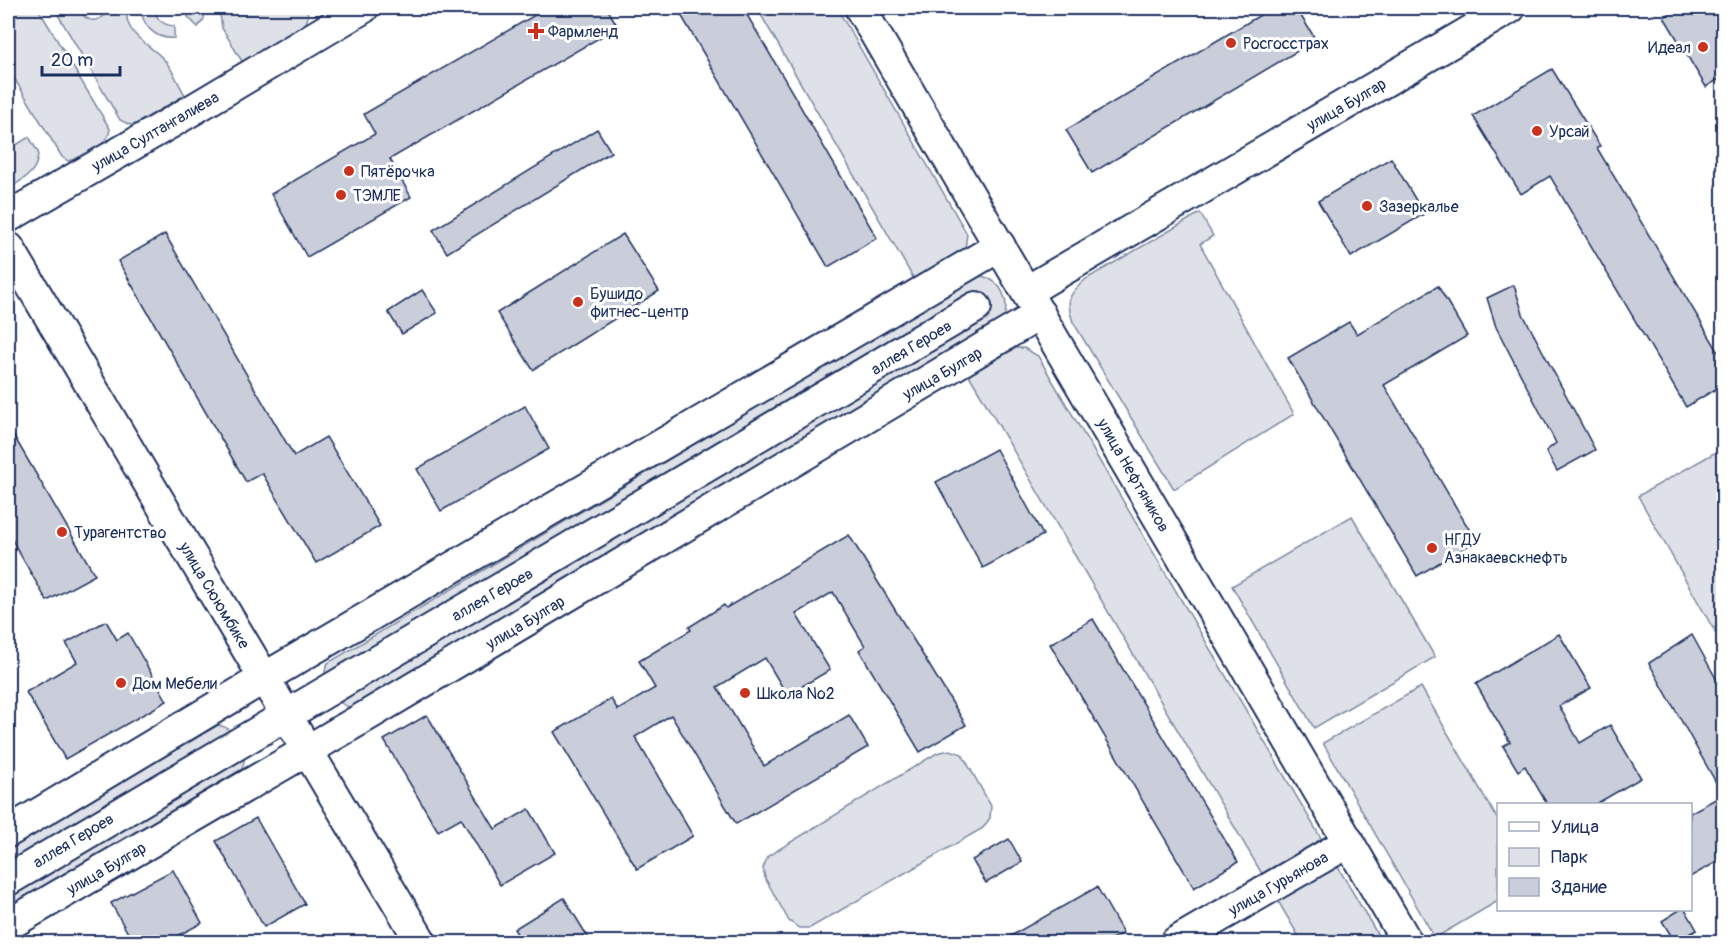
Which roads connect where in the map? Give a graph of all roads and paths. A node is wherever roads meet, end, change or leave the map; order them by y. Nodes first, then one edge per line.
1 (363, 8) edge
2 (860, 8) edge
3 (1510, 8) edge
4 (8, 216) edge
5 (1000, 246) junction
6 (9, 248) dead end
7 (1033, 302) junction
8 (976, 307) dead end
9 (326, 642) junction
10 (264, 678) junction
11 (296, 709) junction
12 (368, 715) junction
13 (201, 717) junction
14 (248, 737) junction
15 (307, 751) junction
16 (242, 789) junction
17 (8, 832) edge
18 (1349, 842) junction
19 (8, 880) edge
20 (8, 926) edge
21 (421, 942) edge
22 (1176, 942) edge
23 (1407, 942) edge

1 - 4 street, улица Султангалиева
2 - 5 street, улица Нефтяников
3 - 7 street, улица Булгар
5 - 7 street, улица Нефтяников
5 - 9 street
6 - 10 street, улица Сююмбике
7 - 12 street, улица Булгар
7 - 18 street, улица Нефтяников
8 - 11 street, аллея Героев
9 - 10 street
9 - 11 street
10 - 11 street, улица Сююмбике
10 - 13 street
11 - 12 street
11 - 14 street, аллея Героев
11 - 15 street, улица Сююмбике
12 - 15 street, улица Булгар
13 - 14 street
13 - 17 street
14 - 16 street
14 - 19 street, аллея Героев
15 - 16 street, улица Булгар
15 - 21 street, улица Сююмбике
16 - 20 street, улица Булгар
18 - 22 street, улица Гурьянова
18 - 23 street, улица Нефтяников

